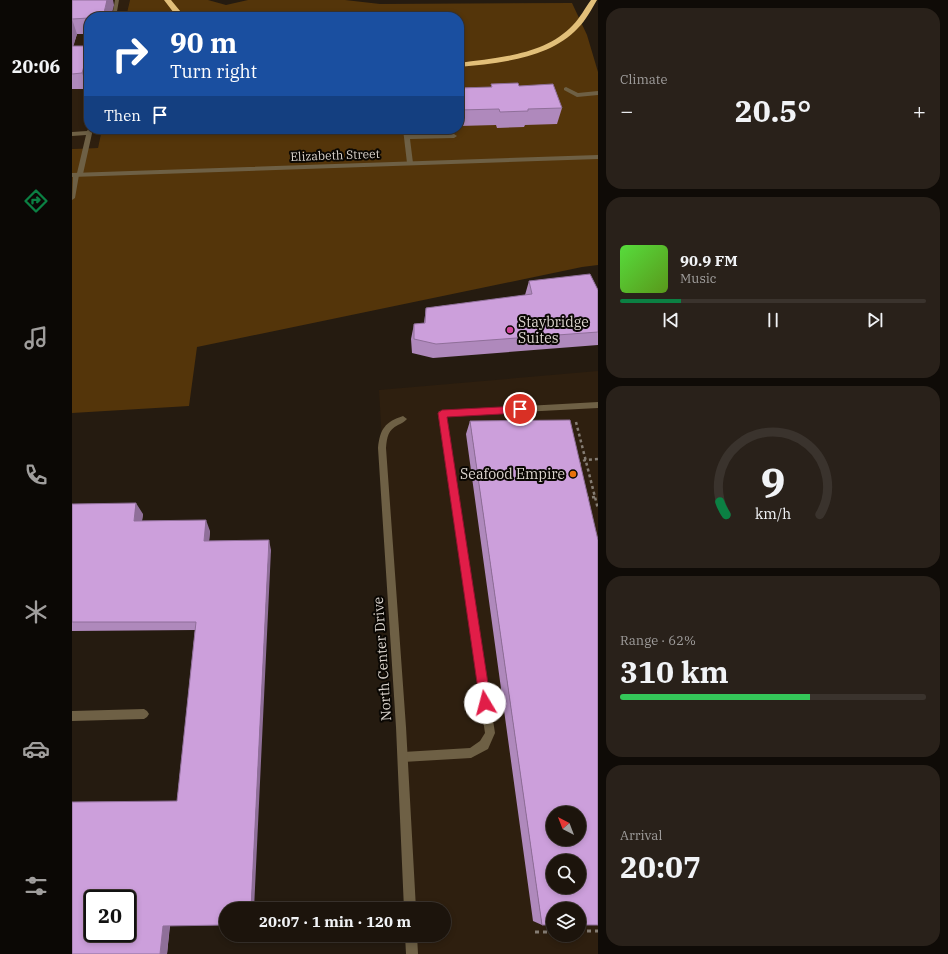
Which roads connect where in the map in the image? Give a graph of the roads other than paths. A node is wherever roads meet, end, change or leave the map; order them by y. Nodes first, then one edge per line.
1 (117, 0) edge
2 (167, 0) edge
3 (594, 0) edge
4 (115, 12) edge
5 (177, 12) edge
6 (464, 64) edge
7 (566, 89) dead end
8 (598, 93) edge
9 (577, 95) junction
10 (571, 100) dead end
11 (84, 132) edge
12 (72, 134) edge
13 (88, 134) edge
14 (407, 134) edge
15 (454, 136) dead end
16 (407, 137) junction
17 (598, 157) edge
18 (410, 163) junction
19 (76, 174) edge
20 (72, 198) edge
21 (598, 405) edge
22 (403, 419) dead end
23 (144, 714) dead end
24 (72, 716) edge
25 (403, 757) junction
26 (410, 902) edge
27 (411, 942) edge
28 (412, 954) edge

1 - 4 street
2 - 5 highway
3 - 6 highway
7 - 9 street
8 - 9 street
9 - 10 street
11 - 12 street
13 - 19 street
14 - 16 street
15 - 16 street
16 - 18 street
17 - 18 street, Elizabeth Street
18 - 19 street, Elizabeth Street
19 - 20 street
21 - 25 street
22 - 25 street, North Center Drive
23 - 24 street
25 - 26 street, North Center Drive
27 - 28 street

